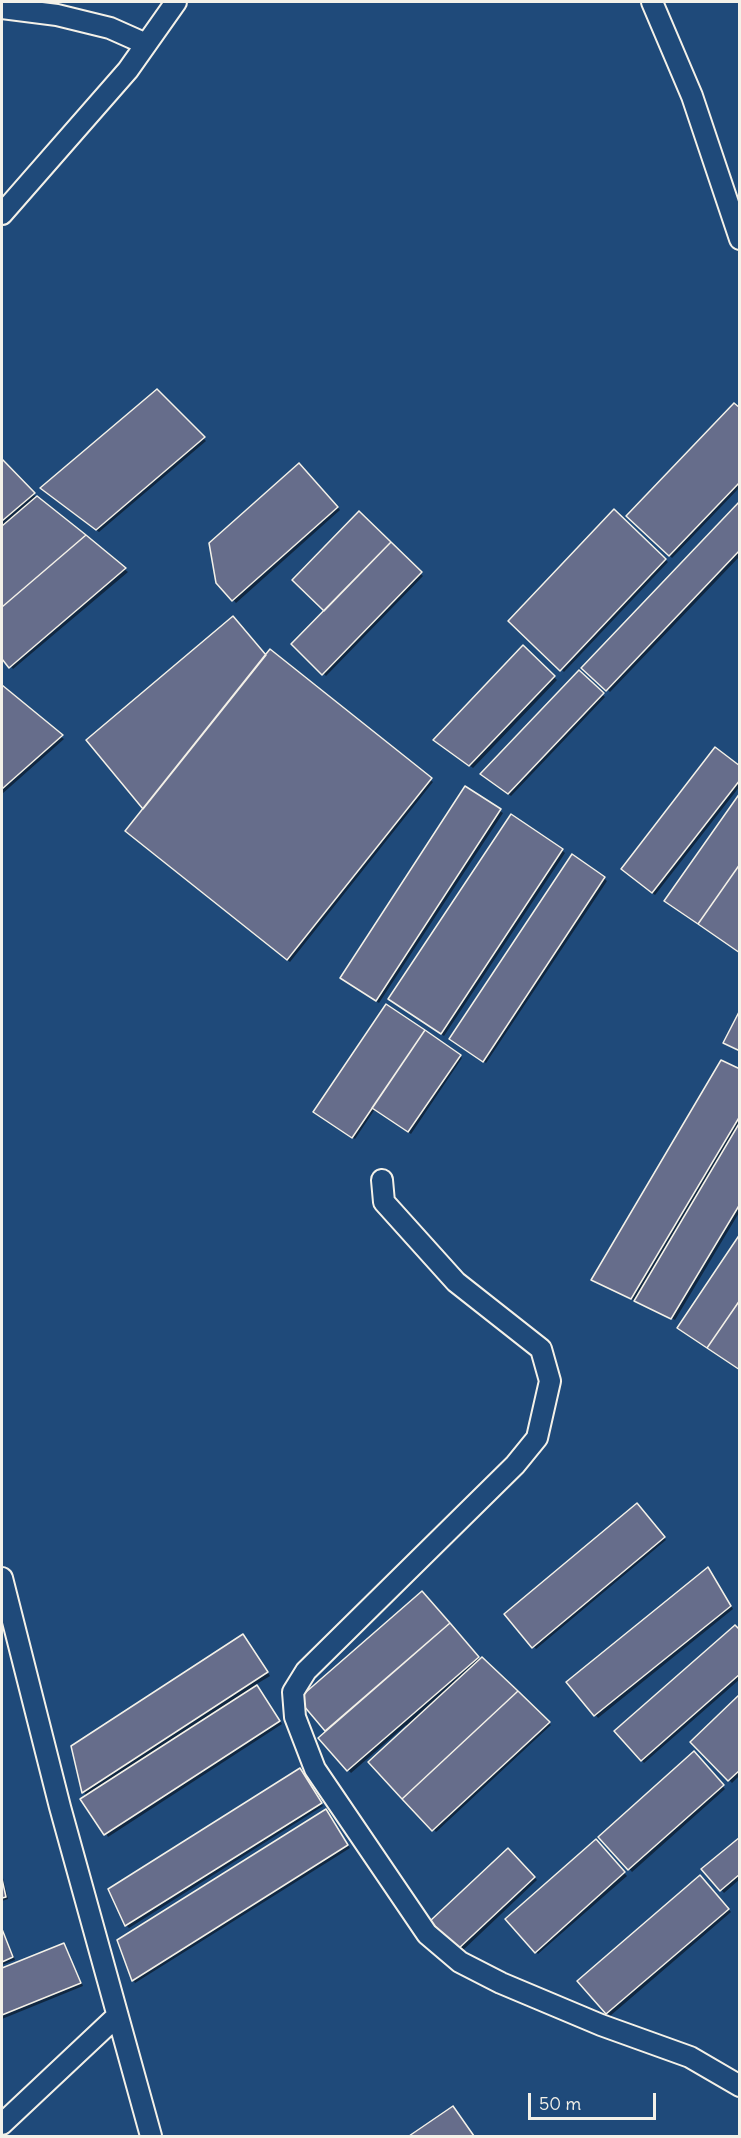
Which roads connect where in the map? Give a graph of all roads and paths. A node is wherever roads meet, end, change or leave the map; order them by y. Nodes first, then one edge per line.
1 (176, 2) edge
2 (652, 2) edge
3 (2, 8) edge
4 (146, 44) junction
5 (2, 214) edge
6 (740, 239) edge
7 (382, 1180) dead end
8 (2, 1578) edge
9 (117, 2016) junction
10 (740, 2086) edge
11 (2, 2124) edge
12 (151, 2136) edge

1 - 4 street
2 - 6 street
3 - 4 street
4 - 5 street
7 - 10 street
8 - 9 street
9 - 11 street
9 - 12 street

